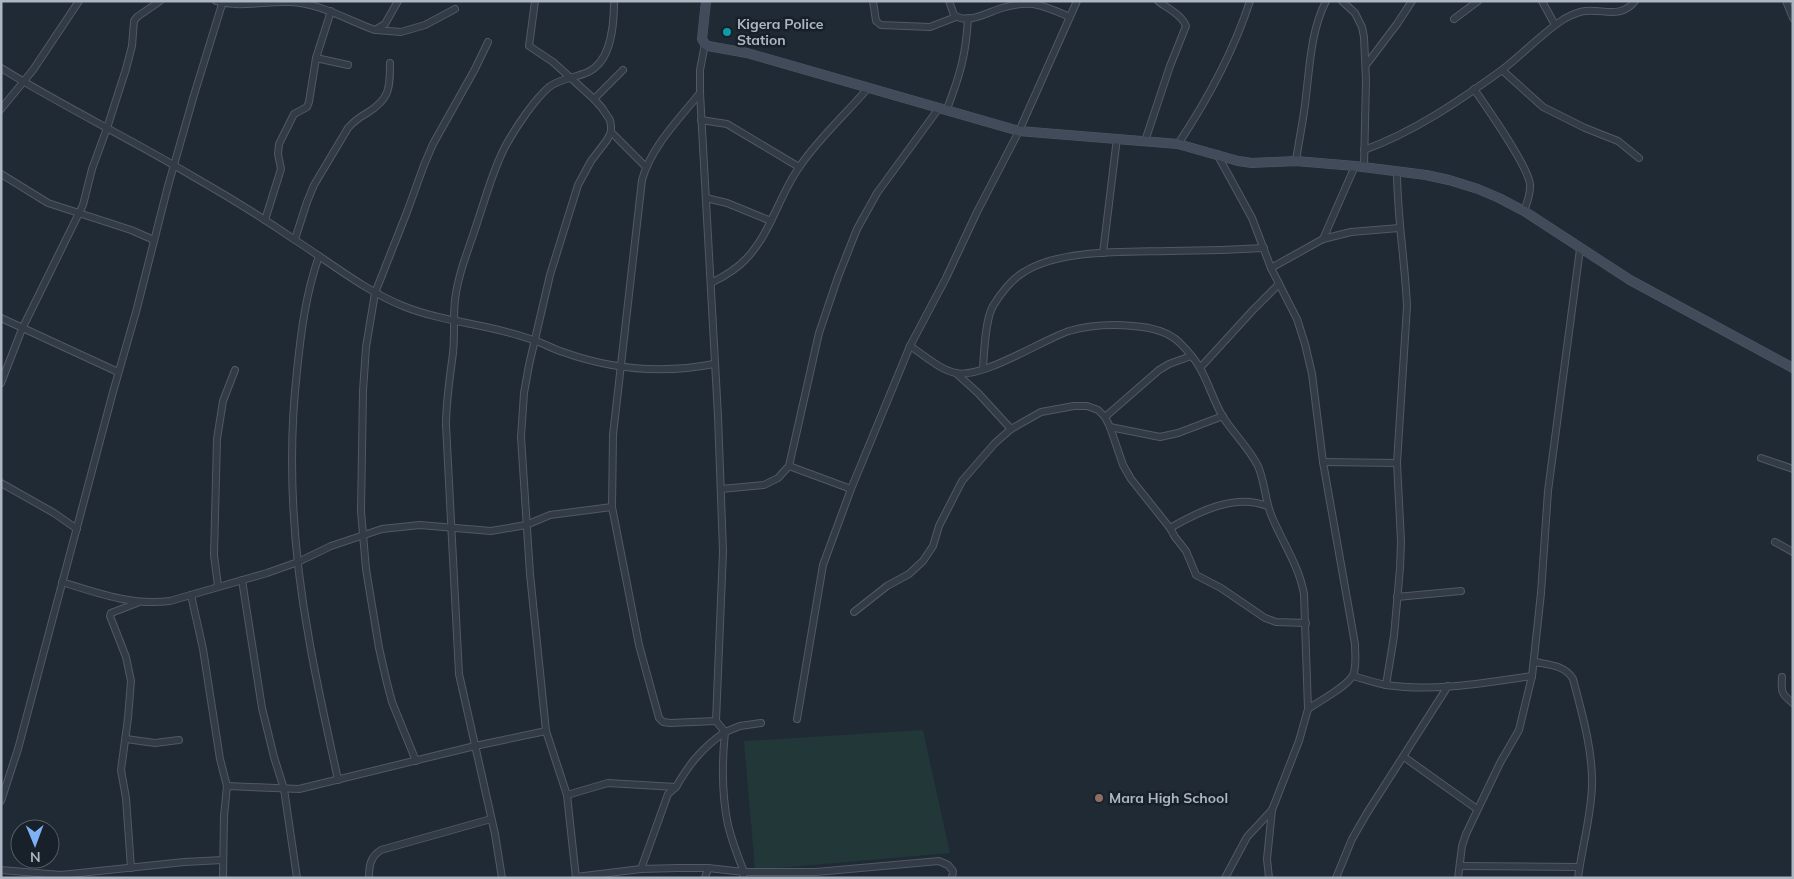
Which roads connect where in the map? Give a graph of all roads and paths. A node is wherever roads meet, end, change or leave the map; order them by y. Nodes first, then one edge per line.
1 (79, 1) edge
2 (160, 1) edge
3 (398, 1) edge
4 (535, 1) edge
5 (614, 1) edge
6 (706, 1) edge
7 (873, 1) edge
8 (949, 1) edge
9 (1078, 1) edge
10 (1158, 1) edge
11 (1250, 1) edge
12 (1326, 1) edge
13 (1342, 1) edge
14 (1412, 1) edge
15 (1478, 1) edge
16 (1542, 1) edge
17 (1635, 1) edge
18 (1786, 1) edge
19 (221, 2) edge
20 (1032, 3) edge
21 (455, 9) dead end
22 (331, 11) junction
23 (956, 17) junction
24 (1070, 17) junction
25 (968, 18) junction
26 (1793, 18) edge
27 (1454, 19) dead end
28 (1555, 25) junction
29 (375, 30) junction
30 (488, 42) dead end
31 (705, 44) junction
32 (316, 58) junction
33 (390, 63) dead end
34 (348, 65) dead end
35 (1366, 65) junction
36 (1, 68) edge
37 (623, 70) dead end
38 (1502, 70) junction
39 (571, 77) junction
40 (23, 81) junction
41 (868, 88) junction
42 (1474, 89) junction
43 (700, 93) junction
44 (594, 99) junction
45 (1, 108) edge
46 (943, 108) junction
47 (701, 120) junction
48 (107, 128) junction
49 (1019, 131) junction
50 (611, 132) junction
51 (1117, 138) junction
52 (1145, 140) junction
53 (1178, 144) junction
54 (1364, 150) junction
55 (1217, 154) junction
56 (1639, 158) dead end
57 (1296, 161) junction
58 (174, 165) junction
59 (1360, 166) junction
60 (646, 167) junction
61 (799, 167) junction
62 (1397, 171) junction
63 (1, 174) edge
64 (706, 198) junction
65 (1524, 211) junction
66 (79, 214) junction
67 (265, 220) junction
68 (771, 221) junction
69 (1399, 228) junction
70 (295, 239) junction
71 (1323, 239) junction
72 (154, 240) junction
73 (1264, 248) junction
74 (1580, 249) junction
75 (1103, 253) junction
76 (319, 256) junction
77 (1271, 268) junction
78 (711, 283) junction
79 (1279, 284) junction
80 (375, 293) junction
81 (1, 318) edge
82 (455, 322) junction
83 (22, 329) junction
84 (534, 340) junction
85 (910, 346) junction
86 (1191, 356) junction
87 (714, 364) junction
88 (620, 367) junction
89 (1200, 368) junction
90 (1793, 368) edge
91 (983, 369) junction
92 (235, 370) dead end
93 (118, 372) junction
94 (956, 373) junction
95 (1, 383) edge
96 (1223, 416) junction
97 (1105, 417) junction
98 (1110, 427) junction
99 (1011, 429) junction
100 (1761, 458) dead end
101 (1323, 462) junction
102 (1397, 463) junction
103 (789, 466) junction
104 (1793, 469) edge
105 (1, 483) edge
106 (721, 489) junction
107 (851, 489) junction
108 (1267, 506) junction
109 (612, 507) junction
110 (526, 525) junction
111 (451, 528) junction
112 (1170, 528) junction
113 (77, 529) junction
114 (362, 535) junction
115 (1775, 542) dead end
116 (1793, 552) edge
117 (298, 562) junction
118 (242, 580) junction
119 (62, 582) junction
120 (218, 586) junction
121 (1461, 590) dead end
122 (191, 594) junction
123 (1398, 597) junction
124 (138, 603) junction
125 (854, 612) dead end
126 (1306, 623) junction
127 (1535, 662) junction
128 (1352, 676) junction
129 (1532, 676) junction
130 (1782, 677) dead end
131 (1386, 684) junction
132 (1448, 686) junction
133 (1793, 703) edge
134 (1308, 709) junction
135 (797, 719) dead end
136 (716, 721) junction
137 (761, 723) dead end
138 (546, 731) junction
139 (725, 732) junction
140 (126, 739) junction
141 (179, 740) dead end
142 (475, 746) junction
143 (1404, 757) junction
144 (416, 761) junction
145 (338, 780) junction
146 (227, 786) junction
147 (676, 787) junction
148 (284, 789) junction
149 (567, 795) junction
150 (1, 802) edge
151 (1477, 809) junction
152 (1272, 810) junction
153 (491, 819) junction
154 (223, 860) junction
155 (1460, 866) junction
156 (1579, 867) junction
157 (131, 868) junction
158 (708, 868) junction
159 (641, 869) junction
160 (1, 870) edge
161 (743, 875) edge
162 (815, 875) edge
163 (576, 877) edge
164 (223, 878) edge
165 (297, 878) edge
166 (369, 878) edge
167 (502, 878) edge
168 (705, 878) edge
169 (952, 878) edge
170 (1225, 878) edge
171 (1269, 878) edge
172 (1336, 878) edge
173 (1458, 878) edge
174 (1578, 878) edge

1 - 40 street
2 - 48 street
3 - 29 street
4 - 39 street
5 - 39 street
6 - 31 street
7 - 23 street
8 - 23 street
9 - 24 street
10 - 52 street
11 - 53 street
12 - 57 street
13 - 35 street
14 - 35 street
15 - 27 street
16 - 28 street
17 - 28 street
18 - 26 street
19 - 22 street
19 - 58 street
20 - 24 street
20 - 25 street
21 - 29 street
22 - 29 street
22 - 32 street
23 - 25 street
24 - 49 street
25 - 46 street
28 - 38 street
30 - 80 street
31 - 41 street
31 - 43 street
32 - 34 street
32 - 67 street
33 - 70 street
35 - 54 street
36 - 40 street
37 - 44 street
38 - 42 street
38 - 56 street
39 - 44 street
39 - 82 street
40 - 45 street
40 - 48 street
41 - 46 street
41 - 61 street
42 - 54 street
42 - 65 street
43 - 47 street
43 - 60 street
44 - 50 street
46 - 49 street
46 - 103 street
47 - 61 street
47 - 64 street
48 - 58 street
48 - 66 street
49 - 51 street
49 - 85 street
50 - 60 street
50 - 84 street
51 - 52 street
51 - 75 street
52 - 53 street
53 - 55 street
54 - 59 street
55 - 57 street
55 - 73 street
57 - 59 street
58 - 67 street
58 - 72 street
59 - 62 street
59 - 71 street
60 - 88 street
61 - 68 street
62 - 65 street
62 - 69 street
63 - 66 street
64 - 68 street
64 - 78 street
65 - 74 street
66 - 72 street
66 - 83 street
67 - 70 street
68 - 78 street
69 - 71 street
69 - 102 street
70 - 76 street
71 - 77 street
72 - 93 street
73 - 75 street
73 - 77 street
74 - 90 street
74 - 127 street
75 - 91 street
76 - 80 street
76 - 117 street
77 - 79 street
78 - 87 street
79 - 89 street
79 - 101 street
80 - 82 street
80 - 114 street
81 - 83 street
82 - 84 street
82 - 111 street
83 - 93 street
83 - 95 street
84 - 88 street
84 - 110 street
85 - 94 street
85 - 107 street
86 - 89 street
86 - 91 street
86 - 97 street
87 - 88 street
87 - 106 street
88 - 109 street
89 - 96 street
91 - 94 street
92 - 120 street
93 - 113 street
94 - 99 street
96 - 98 street
96 - 108 street
97 - 98 street
97 - 99 street
98 - 112 street
99 - 125 street
100 - 104 street
101 - 102 street
101 - 128 street
102 - 123 street
103 - 106 street
103 - 107 street
105 - 113 street
106 - 136 street
107 - 135 street
108 - 112 street
108 - 126 street
109 - 110 street
109 - 136 street
110 - 111 street
110 - 138 street
111 - 114 street
111 - 142 street
112 - 126 street
113 - 119 street
114 - 117 street
114 - 144 street
115 - 116 street
117 - 118 street
117 - 145 street
118 - 120 street
118 - 148 street
119 - 124 street
119 - 150 street
120 - 122 street
121 - 123 street
122 - 124 street
122 - 146 street
123 - 131 street
124 - 140 street
126 - 134 street
127 - 129 street
127 - 156 street
128 - 131 street
128 - 134 street
129 - 132 street
129 - 151 street
130 - 133 street
131 - 132 street
132 - 143 street
134 - 152 street
136 - 139 street
137 - 139 street
138 - 142 street
138 - 149 street
139 - 147 street
139 - 161 street
140 - 141 street
140 - 157 street
142 - 144 street
142 - 153 street
143 - 151 street
143 - 172 street
144 - 145 street
145 - 148 street
146 - 148 street
146 - 154 street
147 - 149 street
147 - 159 street
148 - 165 street
149 - 163 street
151 - 155 street
152 - 170 street
152 - 171 street
153 - 166 street
153 - 167 street
154 - 157 street
154 - 164 street
155 - 156 street
155 - 173 street
156 - 174 street
157 - 160 street
158 - 159 street
158 - 161 street
158 - 168 street
159 - 163 street
161 - 162 street
162 - 169 street

